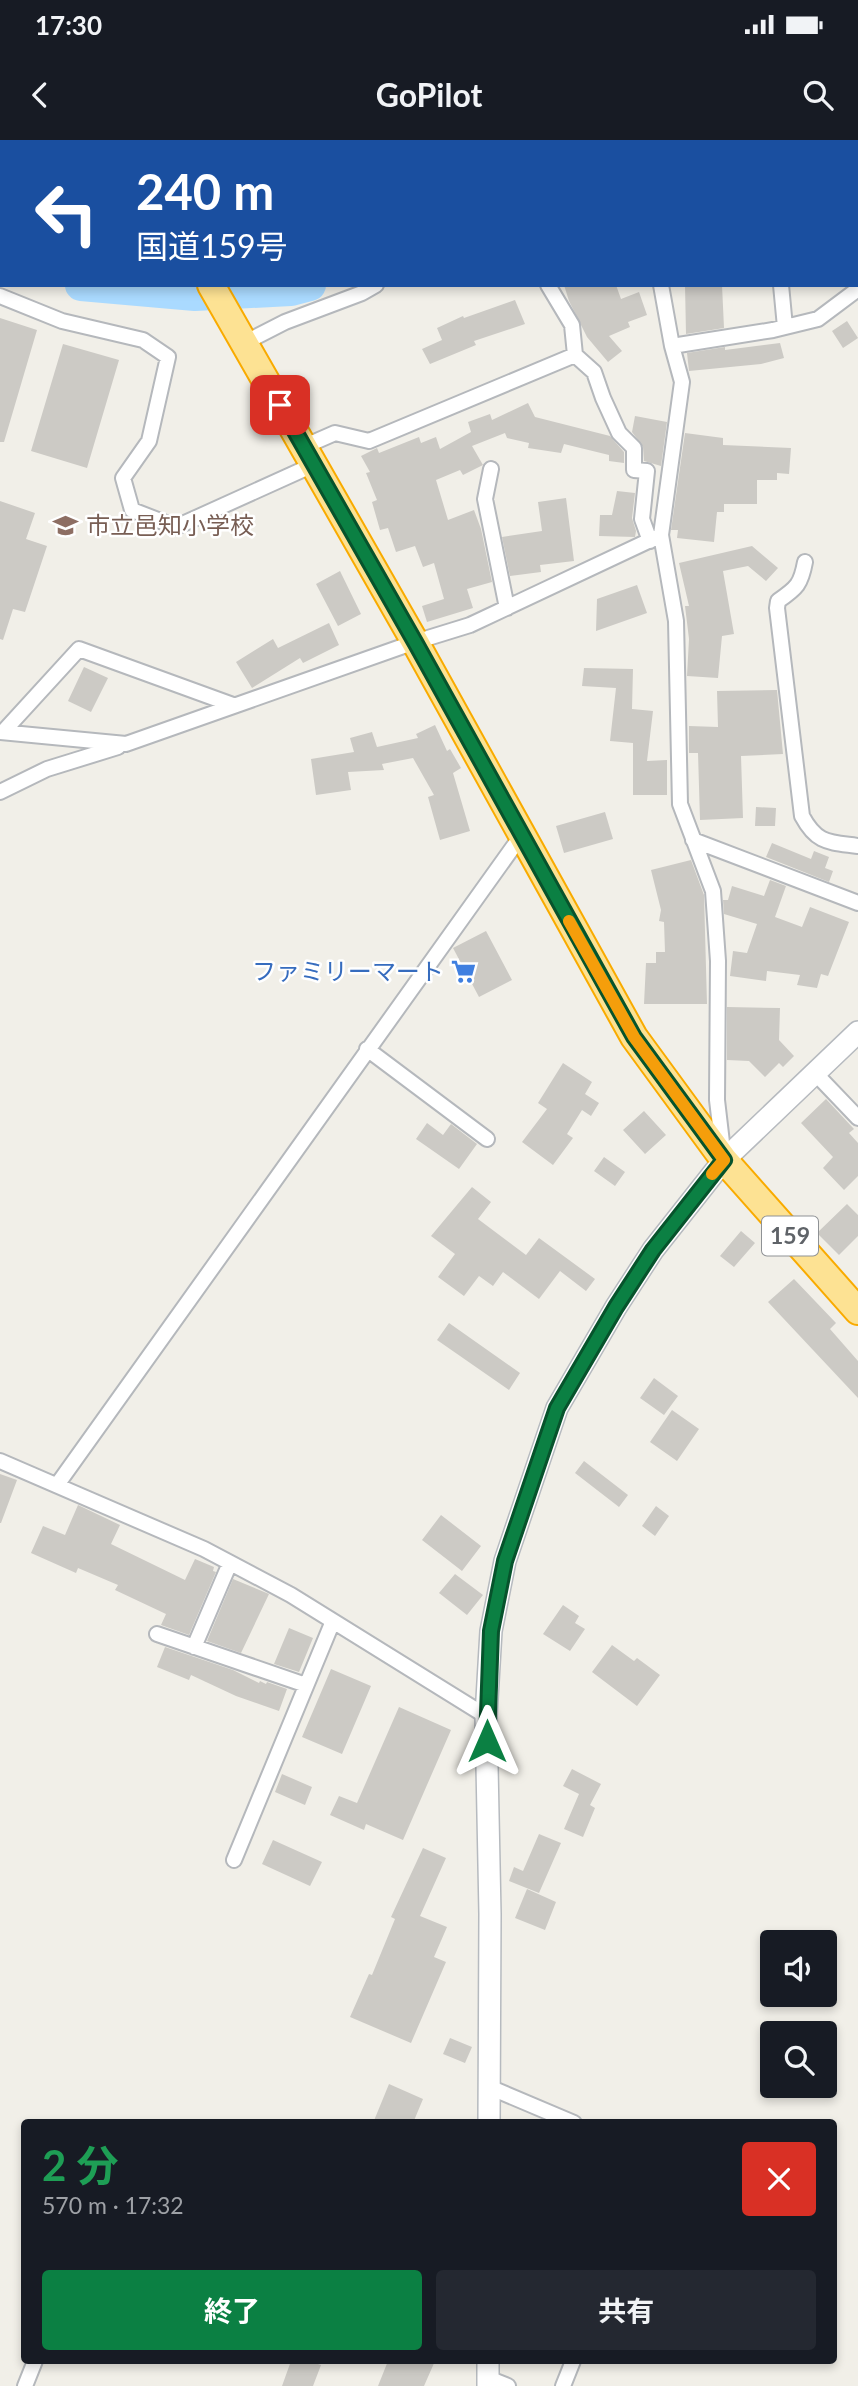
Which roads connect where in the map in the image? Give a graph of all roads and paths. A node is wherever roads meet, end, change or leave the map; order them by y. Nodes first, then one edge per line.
1 (212, 287) edge
2 (372, 287) edge
3 (549, 287) edge
4 (661, 287) edge
5 (782, 287) edge
6 (858, 289) edge
7 (0, 296) edge
8 (785, 327) junction
9 (239, 332) junction
10 (672, 346) junction
11 (575, 355) junction
12 (308, 456) junction
13 (491, 469) dead end
14 (655, 538) junction
15 (805, 562) dead end
16 (506, 608) junction
17 (415, 642) junction
18 (233, 705) junction
19 (2, 732) edge
20 (126, 744) junction
21 (0, 792) edge
22 (521, 836) junction
23 (693, 840) junction
24 (858, 846) edge
25 (858, 903) edge
26 (858, 1032) edge
27 (367, 1049) junction
28 (815, 1073) junction
29 (858, 1118) edge
30 (487, 1139) dead end
31 (724, 1160) junction
32 (858, 1311) edge
33 (0, 1461) edge
34 (57, 1485) junction
35 (230, 1563) junction
36 (333, 1621) junction
37 (157, 1634) dead end
38 (194, 1647) junction
39 (306, 1685) junction
40 (486, 1716) junction
41 (234, 1860) dead end
42 (489, 2087) junction
43 (489, 2119) edge
44 (565, 2119) edge
45 (34, 2364) edge
46 (572, 2364) edge
47 (25, 2386) edge
48 (562, 2386) edge

1 - 9 highway, 159
2 - 9 street
3 - 11 street
4 - 10 street
5 - 8 street
6 - 8 street
7 - 12 street
8 - 10 street
9 - 12 highway, 159
10 - 14 street
11 - 12 street
11 - 14 street
12 - 17 highway, 159
13 - 16 street
14 - 16 street
14 - 23 street
15 - 24 street
16 - 17 street
17 - 18 street
17 - 22 highway, 159
18 - 19 street
18 - 20 street
19 - 20 street
20 - 21 street
22 - 27 street
22 - 31 highway, 159
23 - 25 street
23 - 31 street
26 - 28 street
27 - 30 street
27 - 34 street
28 - 29 street
28 - 31 street
31 - 32 highway, 159
31 - 40 street
33 - 34 street
34 - 35 street
35 - 36 street
35 - 38 street
36 - 39 street
36 - 40 street
37 - 38 street
38 - 39 street
39 - 41 street
40 - 42 street
42 - 43 street
42 - 44 street
45 - 47 street
46 - 48 street

